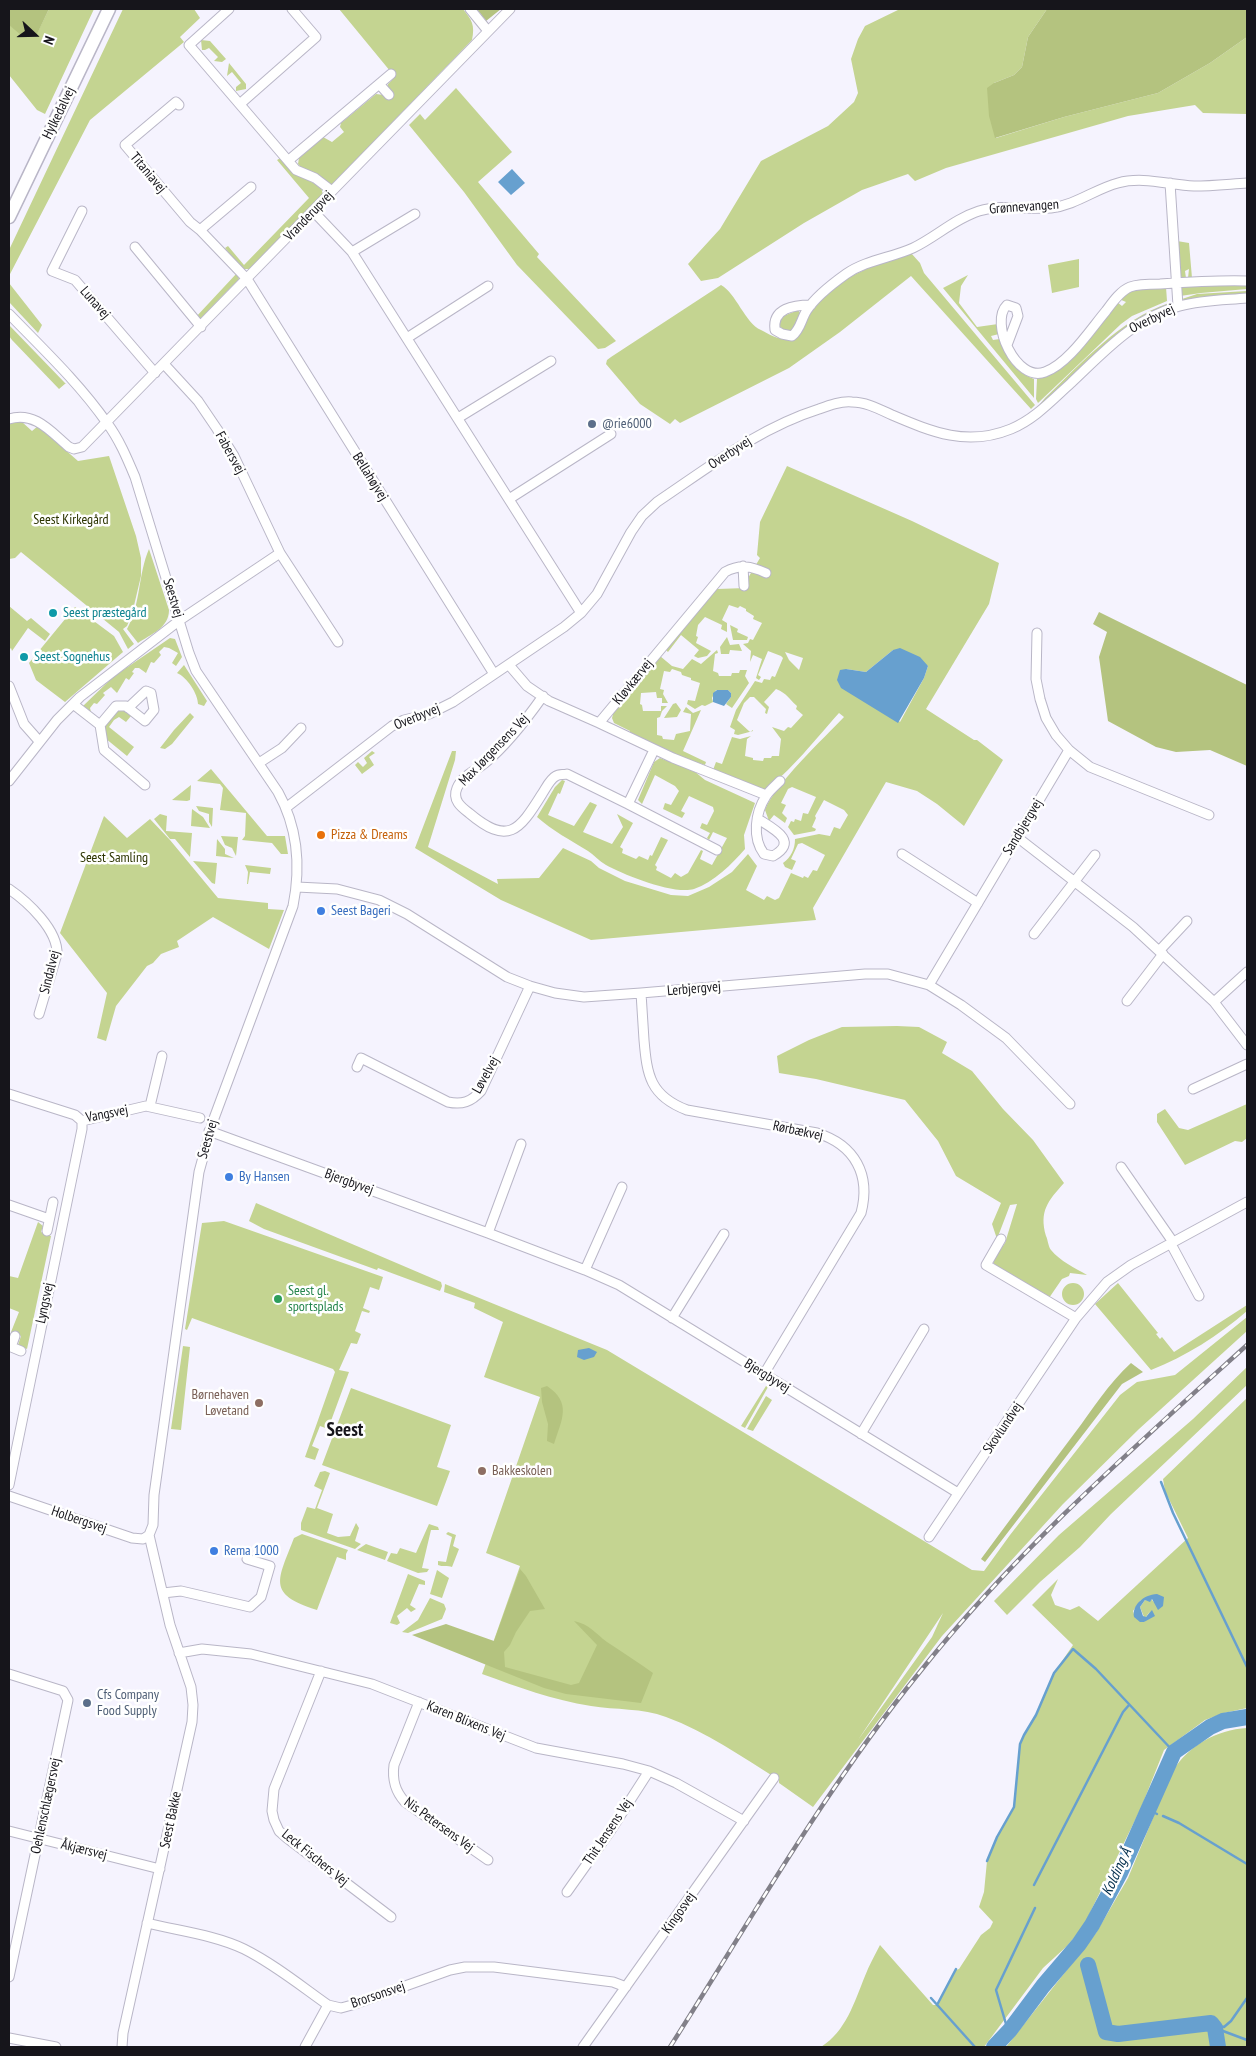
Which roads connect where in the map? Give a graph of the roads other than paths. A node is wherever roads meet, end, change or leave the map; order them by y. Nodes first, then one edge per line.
1 (109, 9) edge
2 (229, 9) edge
3 (292, 9) edge
4 (470, 9) edge
5 (510, 9) edge
6 (488, 31) junction
7 (391, 74) dead end
8 (380, 85) junction
9 (389, 95) dead end
10 (241, 103) junction
11 (180, 105) dead end
12 (289, 160) junction
13 (1170, 183) junction
14 (1247, 183) edge
15 (251, 187) dead end
16 (332, 191) junction
17 (82, 211) dead end
18 (313, 211) junction
19 (414, 214) dead end
20 (9, 217) edge
21 (200, 230) junction
22 (135, 247) dead end
23 (352, 252) junction
24 (247, 279) junction
25 (1247, 281) edge
26 (1176, 283) junction
27 (488, 286) dead end
28 (1247, 298) edge
29 (810, 305) dead end
30 (1178, 306) junction
31 (9, 314) edge
32 (200, 327) junction
33 (407, 338) junction
34 (1007, 345) dead end
35 (551, 361) dead end
36 (164, 364) junction
37 (155, 373) junction
38 (458, 418) junction
39 (9, 419) edge
40 (107, 423) junction
41 (611, 434) dead end
42 (509, 499) junction
43 (280, 553) junction
44 (743, 566) junction
45 (766, 573) dead end
46 (744, 586) dead end
47 (581, 613) junction
48 (180, 620) junction
49 (1037, 633) dead end
50 (338, 642) dead end
51 (509, 665) junction
52 (494, 674) junction
53 (9, 686) edge
54 (542, 696) junction
55 (73, 704) junction
56 (128, 708) dead end
57 (599, 723) junction
58 (100, 725) junction
59 (301, 728) dead end
60 (39, 741) junction
61 (654, 750) junction
62 (1069, 750) junction
63 (259, 763) junction
64 (9, 781) edge
65 (780, 781) dead end
66 (145, 785) dead end
67 (766, 795) junction
68 (628, 804) junction
69 (287, 807) junction
70 (1209, 815) dead end
71 (758, 819) dead end
72 (1017, 837) junction
73 (718, 850) dead end
74 (902, 854) dead end
75 (1095, 855) dead end
76 (1075, 881) junction
77 (297, 886) junction
78 (9, 889) edge
79 (978, 903) junction
80 (1187, 921) dead end
81 (1034, 934) dead end
82 (1161, 953) junction
83 (1247, 972) edge
84 (929, 985) junction
85 (530, 986) junction
86 (640, 994) junction
87 (1127, 1001) dead end
88 (1214, 1002) junction
89 (39, 1014) dead end
90 (1247, 1045) edge
91 (162, 1056) dead end
92 (1247, 1064) edge
93 (357, 1067) dead end
94 (1193, 1089) dead end
95 (9, 1094) edge
96 (1070, 1104) dead end
97 (150, 1106) junction
98 (200, 1118) dead end
99 (82, 1121) junction
100 (209, 1131) junction
101 (521, 1144) dead end
102 (1121, 1167) dead end
103 (622, 1187) dead end
104 (52, 1202) dead end
105 (1247, 1202) edge
106 (9, 1205) edge
107 (49, 1219) junction
108 (47, 1230) dead end
109 (488, 1233) junction
110 (724, 1234) dead end
111 (1001, 1239) dead end
112 (1172, 1243) junction
113 (585, 1270) junction
114 (1199, 1296) dead end
115 (672, 1318) junction
116 (1076, 1318) junction
117 (924, 1329) dead end
118 (15, 1336) dead end
119 (10, 1347) edge
120 (21, 1351) dead end
121 (764, 1374) junction
122 (861, 1434) junction
123 (9, 1485) edge
124 (958, 1493) junction
125 (9, 1496) edge
126 (148, 1535) junction
127 (929, 1537) dead end
128 (247, 1559) dead end
129 (163, 1593) junction
130 (179, 1653) junction
131 (321, 1671) junction
132 (9, 1674) edge
133 (419, 1702) junction
134 (648, 1771) junction
135 (774, 1778) dead end
136 (744, 1821) junction
137 (9, 1831) edge
138 (40, 1839) junction
139 (488, 1860) dead end
140 (160, 1869) junction
141 (567, 1892) dead end
142 (391, 1917) dead end
143 (147, 1923) junction
144 (9, 1977) edge
145 (626, 1987) junction
146 (328, 2005) junction
147 (9, 2038) edge
148 (56, 2047) edge
149 (122, 2047) edge
150 (305, 2047) edge
151 (584, 2047) edge

1 - 20 street, Hylkedalvej
2 - 10 street
3 - 10 street
4 - 6 street
5 - 6 street, Vranderupvej
6 - 16 street, Vranderupvej
7 - 8 street
8 - 9 street
8 - 12 street
10 - 12 street
11 - 21 street, Titaniavej
12 - 16 street
13 - 14 street, Grønnevangen
13 - 26 street
13 - 29 street, Grønnevangen
15 - 21 street
16 - 18 street, Vranderupvej
17 - 37 street, Lunavej
18 - 23 street
18 - 24 street, Vranderupvej
19 - 23 street
21 - 24 street, Titaniavej
22 - 32 street
23 - 33 street
24 - 32 street, Vranderupvej
24 - 52 street, Bellahøjvej
25 - 26 street
26 - 30 street
26 - 34 street
27 - 33 street
28 - 30 street, Overbyvej
30 - 47 street, Overbyvej
31 - 40 street, Seestvej
32 - 36 street, Vranderupvej
33 - 38 street
35 - 38 street
36 - 37 street, Vranderupvej
36 - 43 street, Fabersvej
37 - 40 street, Vranderupvej
38 - 42 street
39 - 40 street
40 - 48 street, Seestvej
41 - 42 street
42 - 47 street
43 - 48 street
43 - 50 street, Fabersvej
44 - 45 street
44 - 46 street
44 - 57 street, Kløvkærvej
47 - 51 street, Overbyvej
48 - 55 street
48 - 63 street, Seestvej
49 - 62 street
51 - 52 street, Overbyvej
51 - 54 street
52 - 69 street, Overbyvej
53 - 60 street
54 - 57 street
54 - 68 street, Max Jørgensens Vej
55 - 58 street
55 - 60 street
56 - 58 street
57 - 61 street
58 - 66 street
59 - 63 street
60 - 64 street
61 - 67 street
61 - 68 street
62 - 70 street
62 - 72 street, Sandbjergvej
63 - 69 street, Seestvej
65 - 67 street
67 - 71 street
68 - 73 street, Max Jørgensens Vej
69 - 77 street, Seestvej
72 - 76 street
72 - 79 street, Sandbjergvej
74 - 79 street
75 - 76 street
76 - 81 street
76 - 82 street
77 - 85 street, Lerbjergvej
77 - 100 street, Seestvej
78 - 89 street, Sindalvej
79 - 84 street, Sandbjergvej
80 - 82 street
82 - 87 street
82 - 88 street
83 - 88 street
84 - 86 street, Lerbjergvej
84 - 96 street, Lerbjergvej
85 - 86 street, Lerbjergvej
85 - 93 street, Løvelvej
86 - 121 street, Rørbækvej
88 - 90 street
91 - 97 street
92 - 94 street
95 - 99 street, Vangsvej
97 - 98 street, Vangsvej
97 - 99 street, Vangsvej
99 - 123 street, Lyngsvej
100 - 109 street, Bjergbyvej
100 - 126 street, Seestvej
101 - 109 street
102 - 112 street
103 - 113 street
104 - 107 street
105 - 112 street, Skovlundvej
106 - 107 street
107 - 108 street
109 - 113 street, Bjergbyvej
110 - 115 street
111 - 116 street
112 - 114 street
112 - 116 street, Skovlundvej
113 - 115 street, Bjergbyvej
115 - 121 street, Bjergbyvej
116 - 124 street, Skovlundvej
117 - 122 street
118 - 119 street
119 - 120 street
121 - 122 street, Bjergbyvej
122 - 124 street, Bjergbyvej
124 - 127 street, Skovlundvej
125 - 126 street, Holbergsvej
126 - 129 street, Seest Bakke
128 - 129 street
129 - 130 street, Seest Bakke
130 - 131 street, Karen Blixens Vej
130 - 140 street, Seest Bakke
131 - 133 street, Karen Blixens Vej
131 - 142 street, Leck Fischers Vej
132 - 138 street, Oehlenschlægersvej
133 - 134 street, Karen Blixens Vej
133 - 139 street, Nis Petersens Vej
134 - 136 street, Karen Blixens Vej
134 - 141 street, Thit Jensens Vej
135 - 136 street, Kingosvej
136 - 145 street, Kingosvej
137 - 138 street, Åkjærsvej
138 - 140 street, Åkjærsvej
138 - 144 street, Oehlenschlægersvej
140 - 143 street, Seest Bakke
143 - 146 street
143 - 149 street, Seest Bakke
145 - 146 street, Brorsonsvej
145 - 151 street, Kingosvej
146 - 150 street
147 - 148 street

